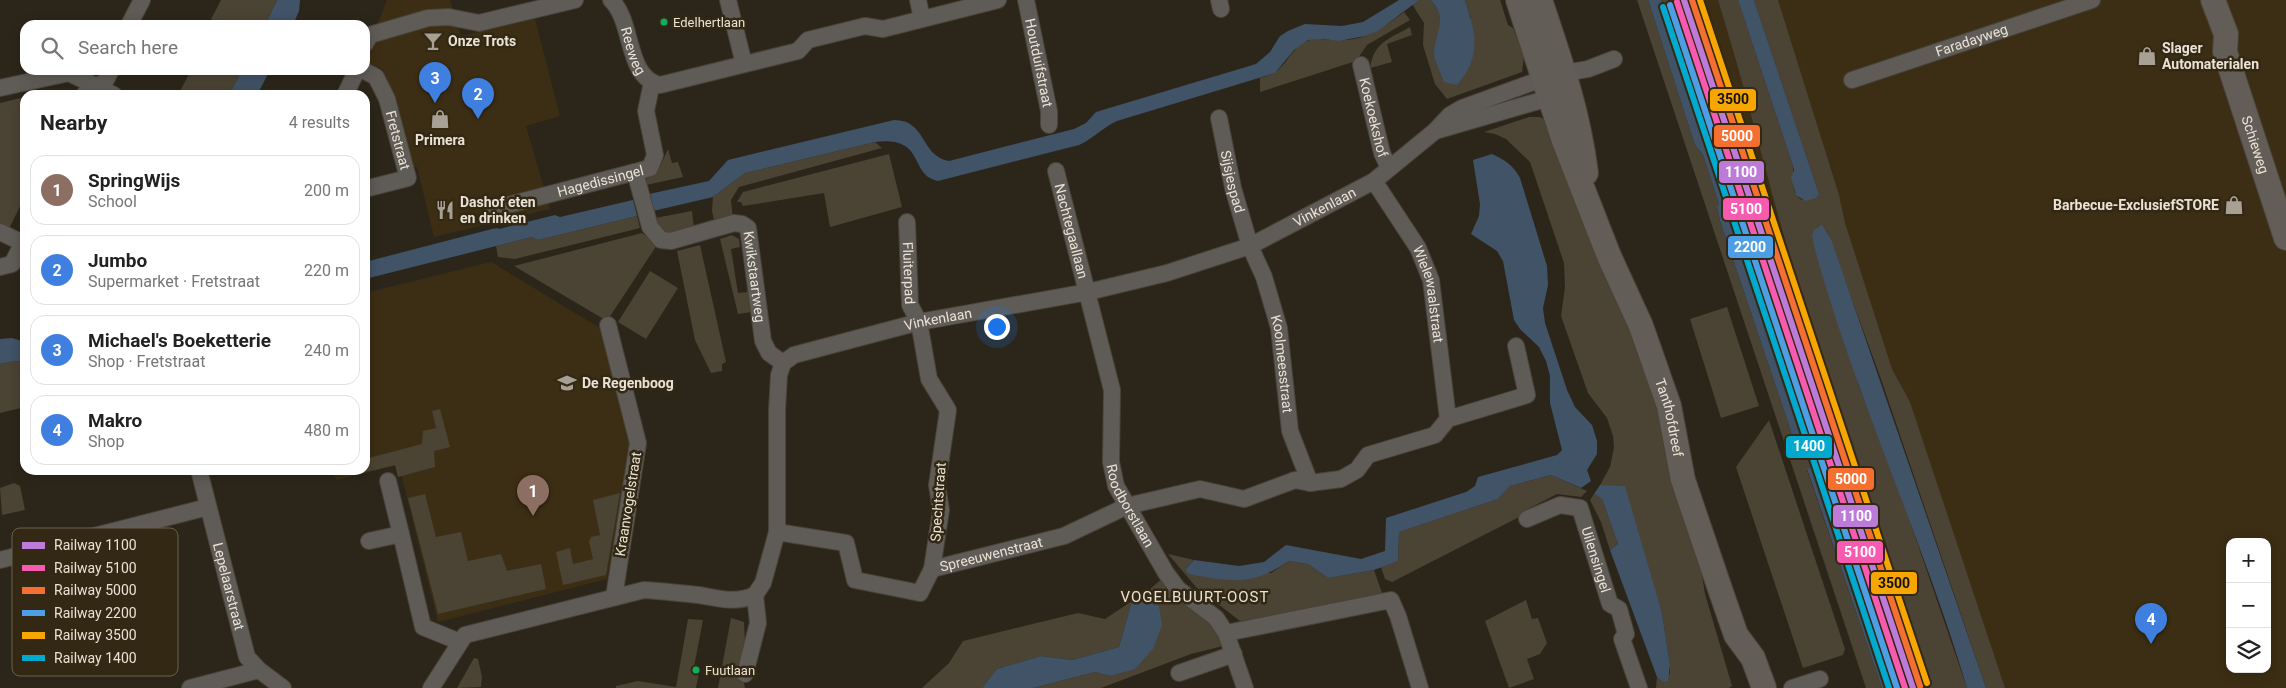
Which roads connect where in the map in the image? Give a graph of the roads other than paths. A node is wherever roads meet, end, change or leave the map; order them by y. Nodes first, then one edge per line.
1 (142, 0) edge
2 (574, 0) edge
3 (611, 0) edge
4 (728, 0) edge
5 (918, 0) edge
6 (998, 0) edge
7 (1026, 0) edge
8 (1518, 0) edge
9 (1540, 0) edge
10 (2092, 0) edge
11 (2202, 0) edge
12 (2214, 0) edge
13 (922, 19) junction
14 (132, 20) edge
15 (370, 39) edge
16 (2225, 52) junction
17 (1614, 59) dead end
18 (744, 64) junction
19 (1361, 65) dead end
20 (370, 74) edge
21 (60, 75) edge
22 (71, 75) edge
23 (108, 75) edge
24 (355, 75) edge
25 (1852, 80) dead end
26 (652, 82) junction
27 (1556, 84) junction
28 (0, 88) edge
29 (89, 90) edge
30 (92, 90) edge
31 (347, 90) edge
32 (1219, 118) dead end
33 (1049, 125) dead end
34 (1389, 168) junction
35 (1056, 171) dead end
36 (637, 179) junction
37 (1374, 181) junction
38 (370, 188) edge
39 (493, 208) dead end
40 (908, 222) dead end
41 (0, 232) edge
42 (2286, 236) edge
43 (20, 240) edge
44 (1250, 246) junction
45 (20, 249) edge
46 (0, 267) edge
47 (1088, 292) junction
48 (919, 322) junction
49 (608, 325) dead end
50 (1516, 346) dead end
51 (783, 363) junction
52 (1448, 420) junction
53 (200, 475) edge
54 (388, 481) dead end
55 (1310, 483) junction
56 (1126, 506) junction
57 (208, 507) junction
58 (1527, 519) dead end
59 (125, 528) edge
60 (777, 532) junction
61 (401, 534) junction
62 (369, 542) dead end
63 (932, 569) junction
64 (755, 595) junction
65 (614, 597) junction
66 (1226, 633) junction
67 (1736, 635) junction
68 (460, 642) junction
69 (1234, 654) junction
70 (259, 670) junction
71 (1179, 673) dead end
72 (746, 674) dead end
73 (1820, 679) dead end
74 (190, 688) edge
75 (283, 688) edge
76 (431, 688) edge
77 (1245, 688) edge
78 (1420, 688) edge
79 (1639, 688) edge
80 (1747, 688) edge
81 (1764, 688) edge
82 (1792, 688) edge

1 - 14 street
2 - 15 street
3 - 26 street, Reeweg
4 - 18 street
5 - 13 street
6 - 13 street
7 - 33 street, Houtduifstraat
8 - 27 street, Tanthofdreef
9 - 27 street, Tanthofdreef
10 - 25 street, Faradayweg
11 - 16 street, Schieweg
12 - 16 street, Schieweg
13 - 18 street
16 - 42 street, Schieweg
17 - 27 street, Vinkenlaan
18 - 26 street, Reeweg
19 - 34 street, Koekoekshof
20 - 38 street, Fretstraat
21 - 28 street
22 - 29 street
23 - 30 street
24 - 31 street
26 - 36 street, Hagedissingel
27 - 34 street, Vinkenlaan
27 - 67 street, Tanthofdreef
32 - 44 street, Sijsjespad
34 - 37 street, Vinkenlaan
35 - 47 street, Nachtegaallaan
36 - 39 street, Hagedissingel
36 - 51 street, Kwikstaartweg
37 - 44 street, Vinkenlaan
37 - 52 street, Wielewaalstraat
40 - 48 street, Fluiterpad
41 - 43 street
44 - 47 street, Vinkenlaan
44 - 55 street, Koolmeesstraat
45 - 46 street
47 - 48 street, Vinkenlaan
47 - 56 street, Roodborstlaan
48 - 51 street, Vinkenlaan
48 - 63 street, Spechtstraat
49 - 65 street, Kraanvogelstraat
50 - 52 street
51 - 60 street
52 - 55 street, Spreeuwenstraat
53 - 57 street, Lepelaarstraat
54 - 61 street
55 - 56 street, Spreeuwenstraat
56 - 63 street, Spreeuwenstraat
56 - 66 street, Roodborstlaan
57 - 59 street
57 - 70 street, Lepelaarstraat
58 - 79 street, Uilensingel
60 - 63 street, Spreeuwenstraat
60 - 64 street
61 - 62 street
61 - 68 street
64 - 65 street
64 - 72 street
65 - 68 street
66 - 69 street, Roodborstlaan
66 - 78 street
67 - 80 street, Tanthofdreef
67 - 81 street, Tanthofdreef
68 - 76 street
69 - 71 street
69 - 77 street, Roodborstlaan
70 - 74 street
70 - 75 street, Lepelaarstraat
73 - 82 street

